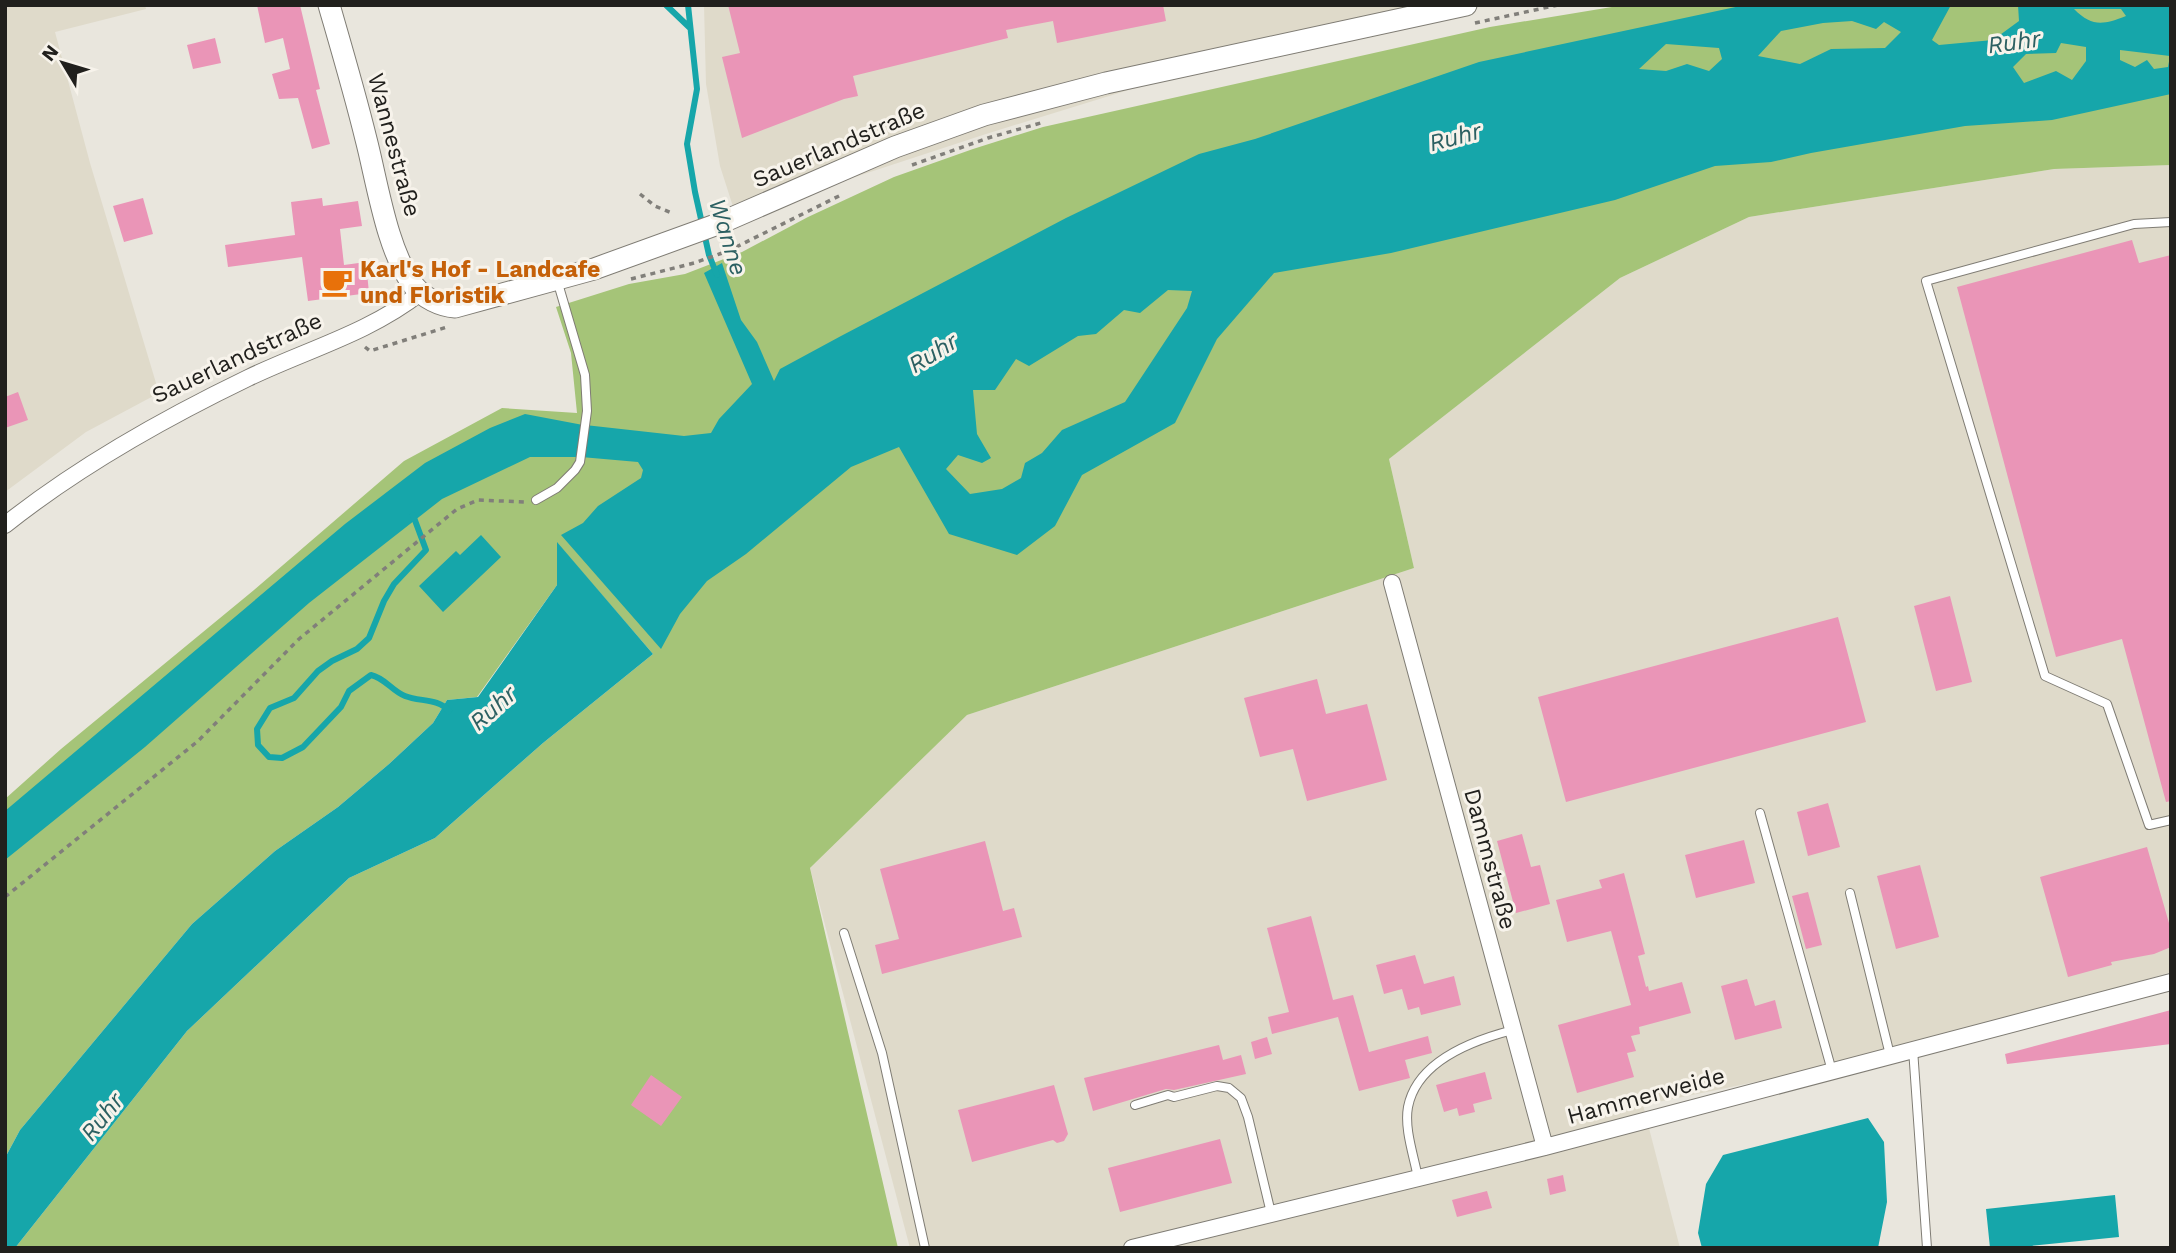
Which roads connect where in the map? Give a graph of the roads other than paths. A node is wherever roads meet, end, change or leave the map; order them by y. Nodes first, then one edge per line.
1 (329, 5) edge
2 (1466, 5) edge
3 (2171, 222) edge
4 (556, 279) junction
5 (420, 293) junction
6 (536, 500) road end
7 (5, 525) edge
8 (1392, 583) dead end
9 (1760, 813) dead end
10 (2171, 820) edge
11 (1850, 893) dead end
12 (844, 933) dead end
13 (2171, 982) edge
14 (1513, 1030) junction
15 (1913, 1049) junction
16 (1890, 1055) junction
17 (1832, 1071) junction
18 (1135, 1105) dead end
19 (1545, 1147) junction
20 (1418, 1178) junction
21 (1271, 1213) junction
22 (925, 1248) edge
23 (1132, 1248) edge
24 (1927, 1248) edge

1 - 5 street, Wannestraße
2 - 4 street, Sauerlandstraße
3 - 10 lane
4 - 5 street, Sauerlandstraße
4 - 6 lane
5 - 7 street, Sauerlandstraße
8 - 14 street, Dammstraße
9 - 17 lane
11 - 16 lane
12 - 22 lane
13 - 15 street, Hammerweide
14 - 19 street, Dammstraße
14 - 20 lane
15 - 16 street, Hammerweide
15 - 24 lane
16 - 17 street, Hammerweide
17 - 19 street, Hammerweide
18 - 21 lane
19 - 20 street, Hammerweide
20 - 21 street, Hammerweide
21 - 23 street, Hammerweide

